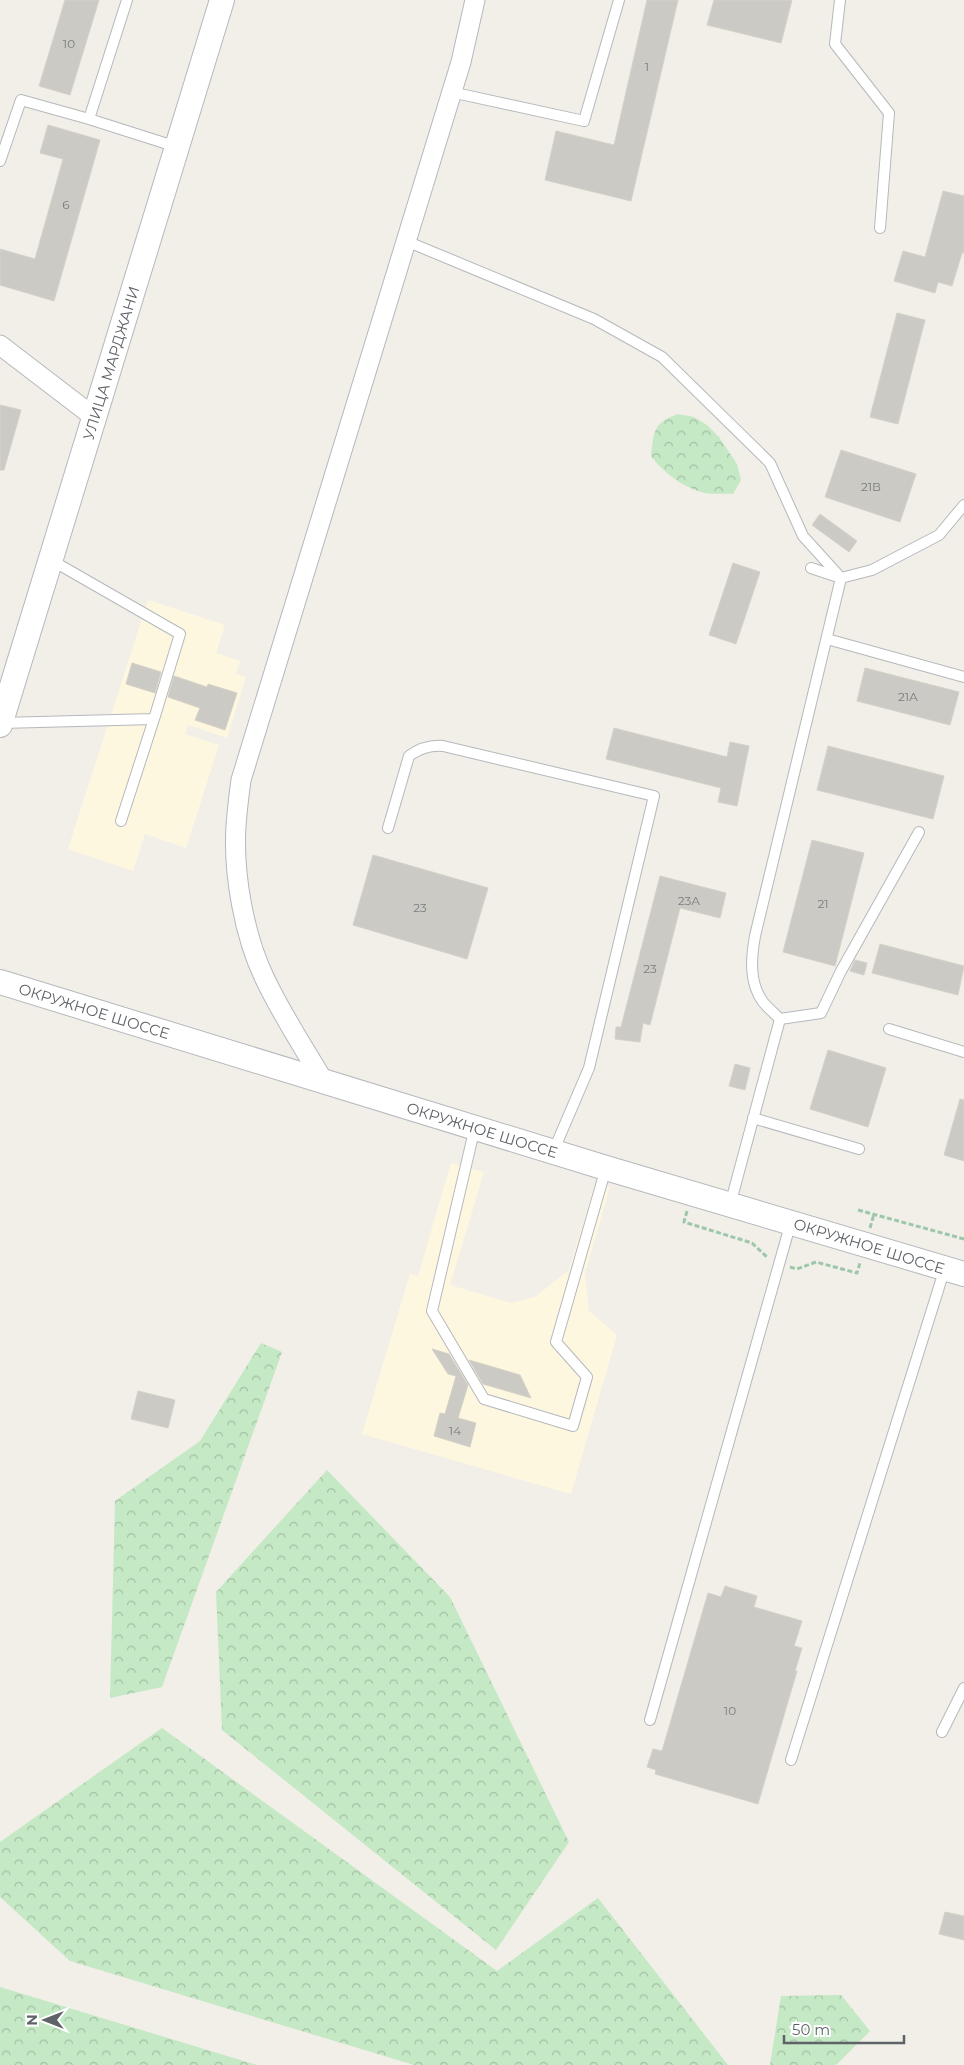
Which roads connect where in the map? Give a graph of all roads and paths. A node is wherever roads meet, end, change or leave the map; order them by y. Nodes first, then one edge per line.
1 (127, 0) edge
2 (222, 0) edge
3 (475, 0) edge
4 (619, 0) edge
5 (840, 0) edge
6 (451, 92) junction
7 (89, 119) junction
8 (177, 146) junction
9 (0, 161) edge
10 (880, 228) dead end
11 (406, 241) junction
12 (0, 345) edge
13 (94, 417) junction
14 (964, 505) edge
15 (51, 560) junction
16 (811, 568) dead end
17 (841, 578) junction
18 (827, 639) junction
19 (964, 677) edge
20 (154, 719) junction
21 (0, 724) edge
22 (121, 822) dead end
23 (388, 828) dead end
24 (919, 832) dead end
25 (0, 982) edge
26 (780, 1019) junction
27 (889, 1029) dead end
28 (964, 1052) edge
29 (324, 1082) junction
30 (753, 1118) junction
31 (476, 1126) junction
32 (858, 1149) dead end
33 (553, 1152) junction
34 (606, 1168) junction
35 (730, 1205) junction
36 (858, 1210) dead end
37 (790, 1222) junction
38 (964, 1238) edge
39 (955, 1271) edge
40 (964, 1688) edge
41 (650, 1720) dead end
42 (942, 1732) dead end
43 (790, 1760) dead end

1 - 7 lane
2 - 8 street, УЛИЦА МАРДЖАНИ
3 - 6 street
4 - 6 lane
5 - 10 lane
6 - 11 street
7 - 8 lane
7 - 9 lane
8 - 13 street, УЛИЦА МАРДЖАНИ
11 - 17 lane
11 - 29 street
12 - 13 street
13 - 15 street, УЛИЦА МАРДЖАНИ
14 - 17 lane
15 - 20 lane
15 - 21 street, УЛИЦА МАРДЖАНИ
16 - 17 lane
17 - 18 lane
18 - 19 lane
18 - 26 lane
20 - 21 lane
20 - 22 lane
23 - 33 lane
24 - 26 lane
25 - 29 street, ОКРУЖНОЕ ШОССЕ
26 - 30 lane
27 - 28 lane
29 - 31 street, ОКРУЖНОЕ ШОССЕ
30 - 32 lane
30 - 35 lane
31 - 33 street, ОКРУЖНОЕ ШОССЕ
31 - 34 lane
33 - 34 street, ОКРУЖНОЕ ШОССЕ
34 - 35 street, ОКРУЖНОЕ ШОССЕ
35 - 37 street, ОКРУЖНОЕ ШОССЕ
36 - 38 path
37 - 39 street, ОКРУЖНОЕ ШОССЕ
37 - 41 lane
39 - 43 lane
40 - 42 lane

